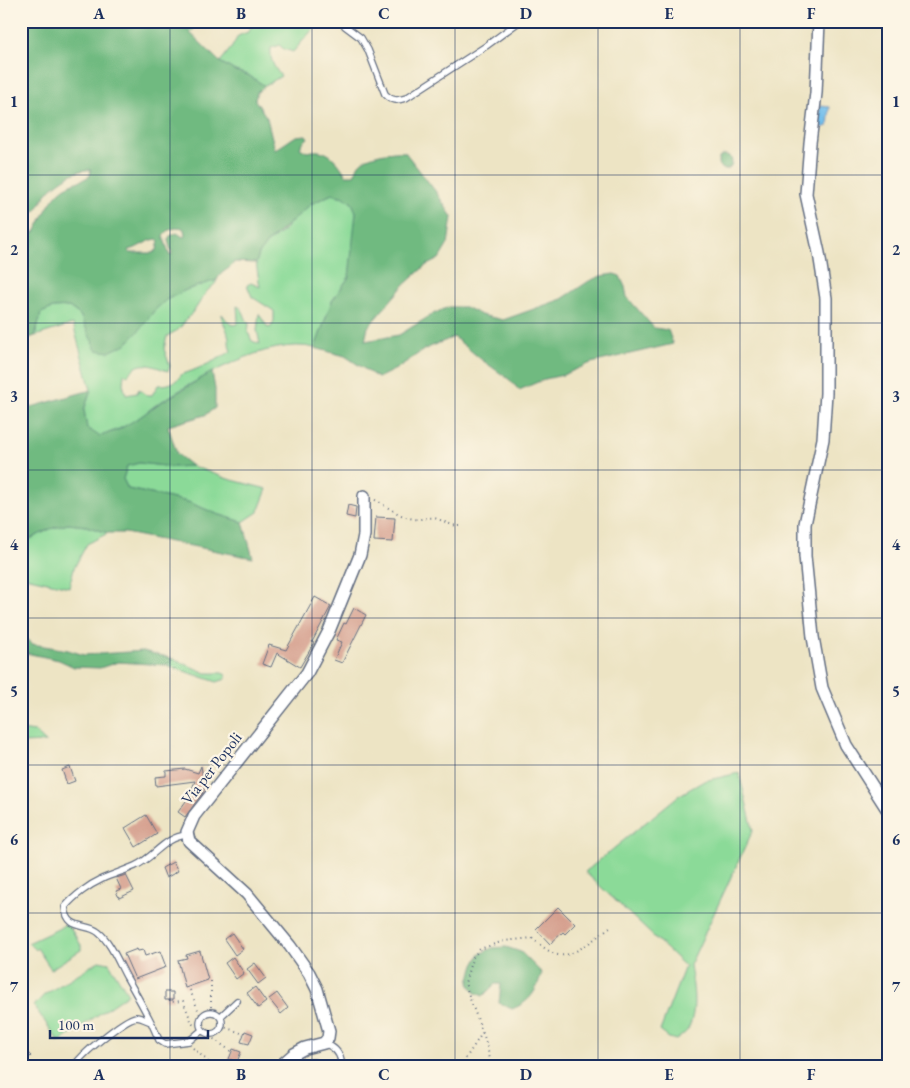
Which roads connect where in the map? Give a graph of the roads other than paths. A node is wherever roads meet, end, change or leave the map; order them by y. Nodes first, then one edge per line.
1 (520, 21) edge
2 (820, 21) edge
3 (345, 26) dead end
4 (364, 496) road end
5 (889, 812) edge
6 (187, 835) junction
7 (237, 1001) dead end
8 (220, 1017) junction
9 (151, 1022) junction
10 (201, 1031) junction
11 (324, 1043) junction
12 (342, 1064) edge
13 (74, 1067) edge
14 (279, 1067) edge
15 (300, 1067) edge
16 (332, 1067) edge
17 (336, 1067) edge

1 - 3 lane
2 - 5 street
4 - 6 street, Via per Popoli
6 - 9 lane
6 - 11 street
7 - 8 lane
8 - 10 lane
8 - 10 lane
9 - 10 lane
9 - 13 lane
11 - 12 lane
11 - 14 street
12 - 17 lane
15 - 16 lane

